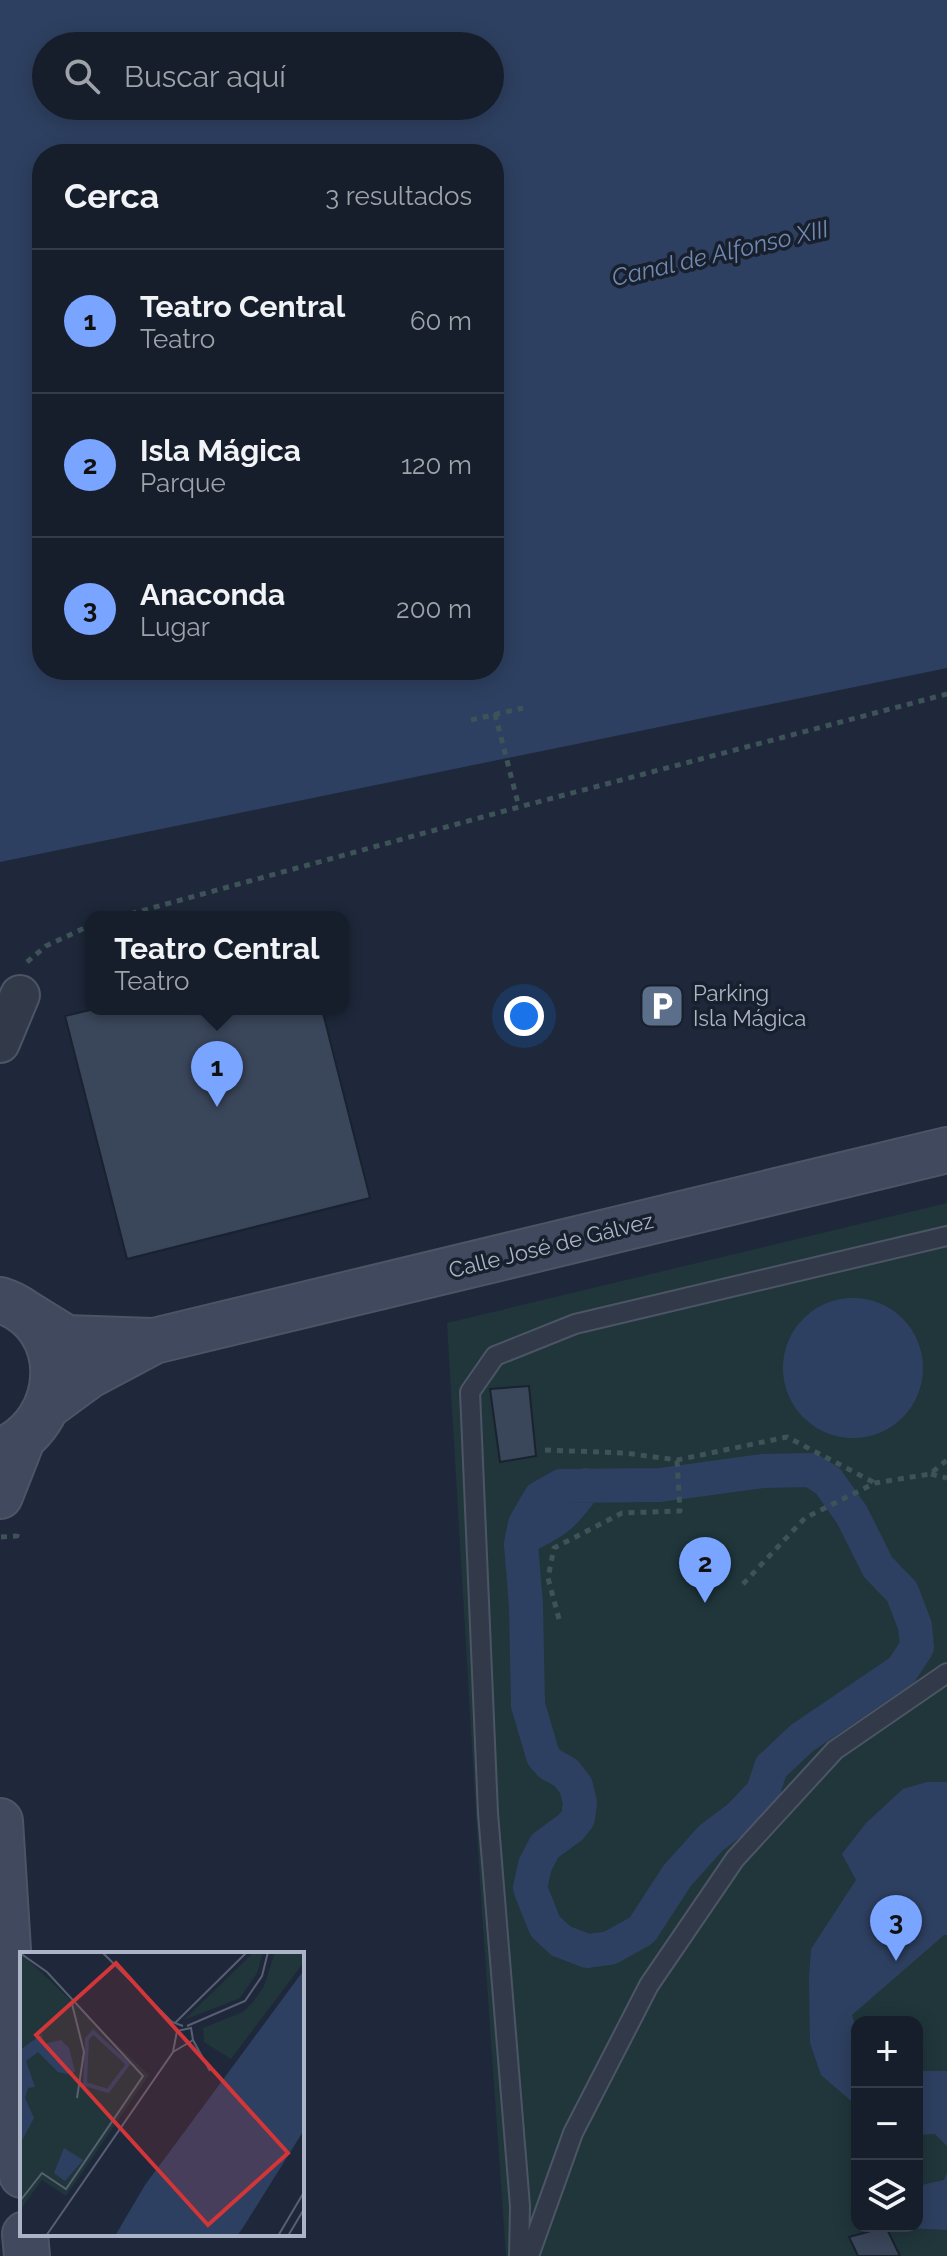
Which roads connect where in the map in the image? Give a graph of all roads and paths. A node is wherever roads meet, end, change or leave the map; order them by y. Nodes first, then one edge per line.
1 (947, 694) edge
2 (523, 708) dead end
3 (495, 714) junction
4 (471, 720) dead end
5 (519, 807) junction
6 (141, 911) edge
7 (85, 928) edge
8 (21, 980) joint
9 (0, 1043) edge
10 (947, 1150) edge
11 (947, 1236) edge
12 (10, 1305) edge
13 (154, 1341) junction
14 (49, 1405) junction
15 (11, 1446) edge
16 (545, 1450) dead end
17 (677, 1460) junction
18 (947, 1460) edge
19 (930, 1474) junction
20 (947, 1478) edge
21 (875, 1483) junction
22 (0, 1496) edge
23 (17, 1536) dead end
24 (0, 1537) edge
25 (743, 1584) dead end
26 (559, 1619) dead end
27 (947, 1673) edge
28 (0, 1821) edge
29 (20, 2143) edge
30 (25, 2236) edge
31 (27, 2256) edge
32 (519, 2256) edge
33 (529, 2256) edge

1 - 5 path
2 - 3 path
3 - 4 path
3 - 5 path
5 - 6 path
7 - 8 path
8 - 9 street
10 - 13 main road, Calle José de Gálvez
11 - 32 lane
12 - 13 main road, Calle José de Gálvez
12 - 14 main road
13 - 14 main road, Calle José de Gálvez
14 - 15 main road, Calle José de Gálvez
15 - 22 main road, Calle José de Gálvez
16 - 17 path
17 - 21 path
17 - 26 path
18 - 19 path
19 - 20 path
19 - 21 path
21 - 25 path
23 - 24 path
27 - 33 lane
28 - 29 main road
30 - 31 main road

